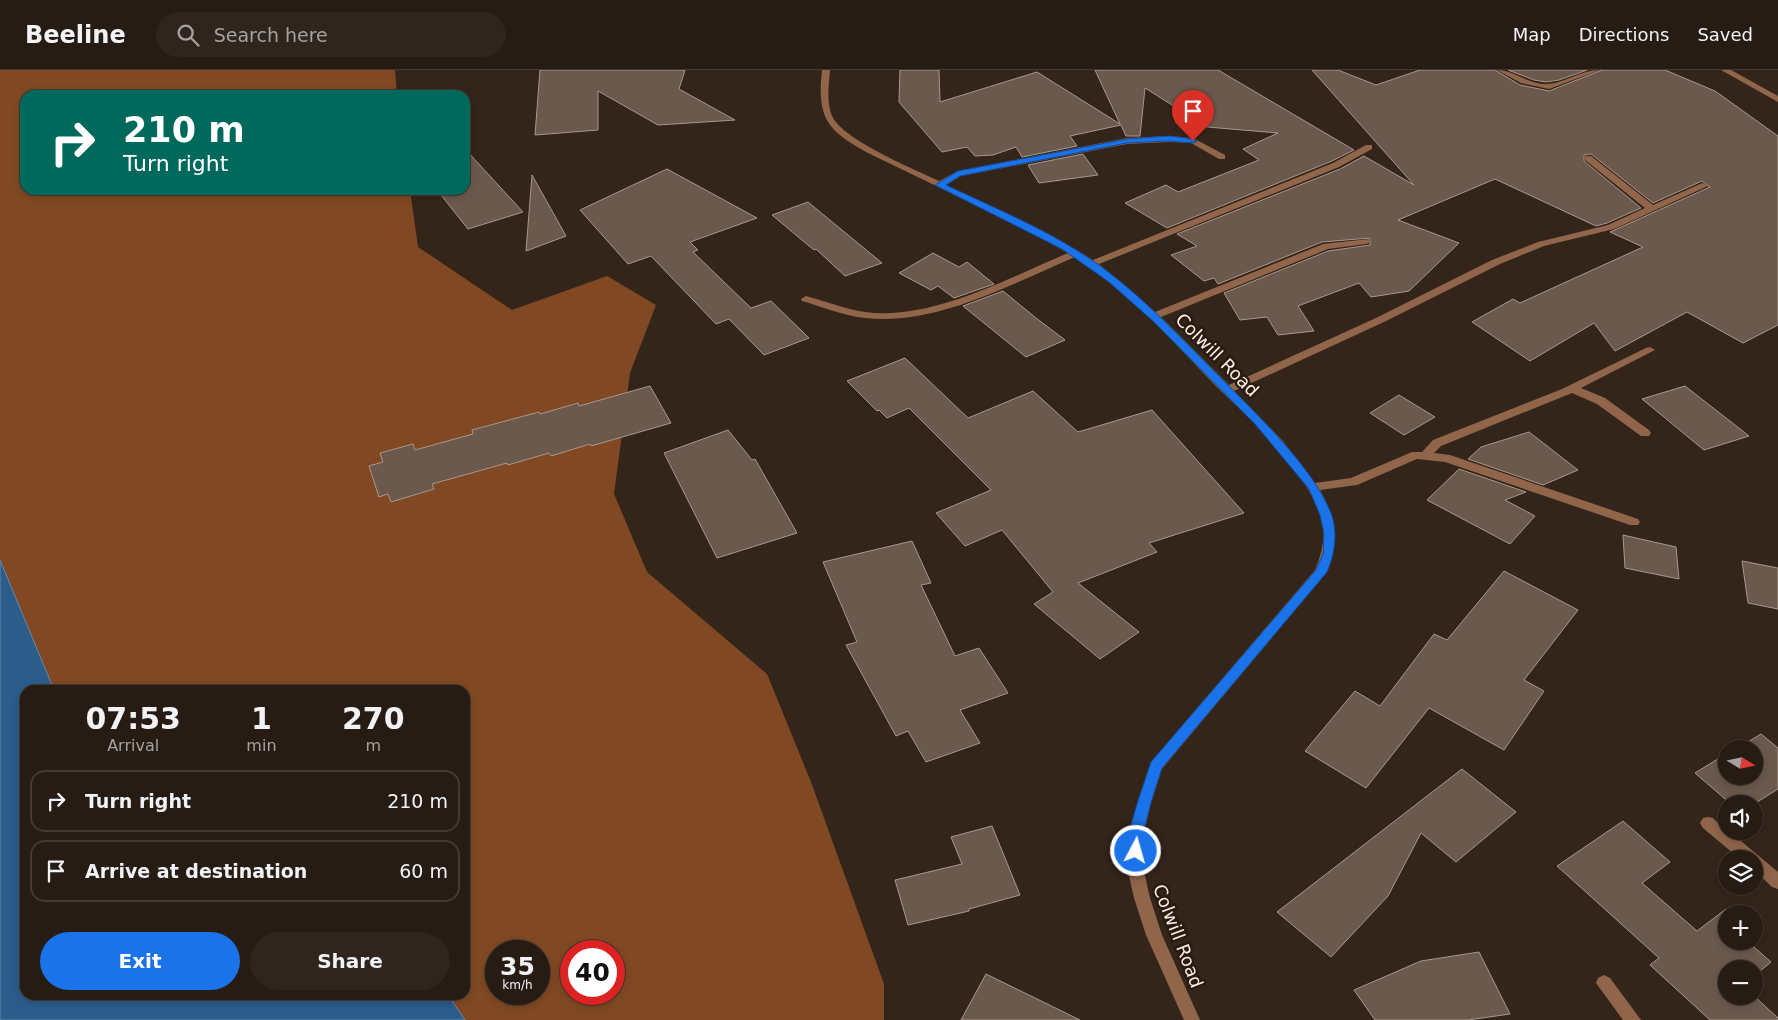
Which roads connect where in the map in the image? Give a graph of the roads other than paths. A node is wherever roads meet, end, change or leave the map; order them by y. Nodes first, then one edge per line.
1 (826, 70) edge
2 (1501, 70) edge
3 (1596, 70) edge
4 (1739, 70) edge
5 (1727, 71) edge
6 (1778, 98) edge
7 (1369, 147) dead end
8 (1222, 158) dead end
9 (1588, 158) dead end
10 (939, 185) junction
11 (1703, 186) dead end
12 (1652, 209) junction
13 (1366, 241) dead end
14 (1074, 253) junction
15 (1091, 264) junction
16 (806, 299) dead end
17 (1154, 316) junction
18 (1650, 350) dead end
19 (1571, 388) junction
20 (1227, 390) junction
21 (1646, 433) dead end
22 (1425, 456) junction
23 (1314, 488) junction
24 (1634, 522) dead end
25 (1708, 823) dead end
26 (1740, 850) edge
27 (1763, 869) edge
28 (1778, 882) edge
29 (1604, 983) dead end
30 (1192, 1020) edge
31 (1633, 1020) edge

1 - 10 street, Colwill Road
2 - 3 street
4 - 5 street
5 - 6 street
7 - 15 street
8 - 10 street
9 - 12 street
10 - 14 street, Colwill Road
11 - 12 street
12 - 20 street
13 - 17 street
14 - 15 street, Colwill Road
14 - 16 street
15 - 17 street, Colwill Road
17 - 20 street, Colwill Road
18 - 19 street
19 - 21 street
19 - 22 street
20 - 23 street, Colwill Road
22 - 23 street
22 - 24 street
23 - 30 street, Colwill Road
25 - 26 street
27 - 28 street
29 - 31 street

